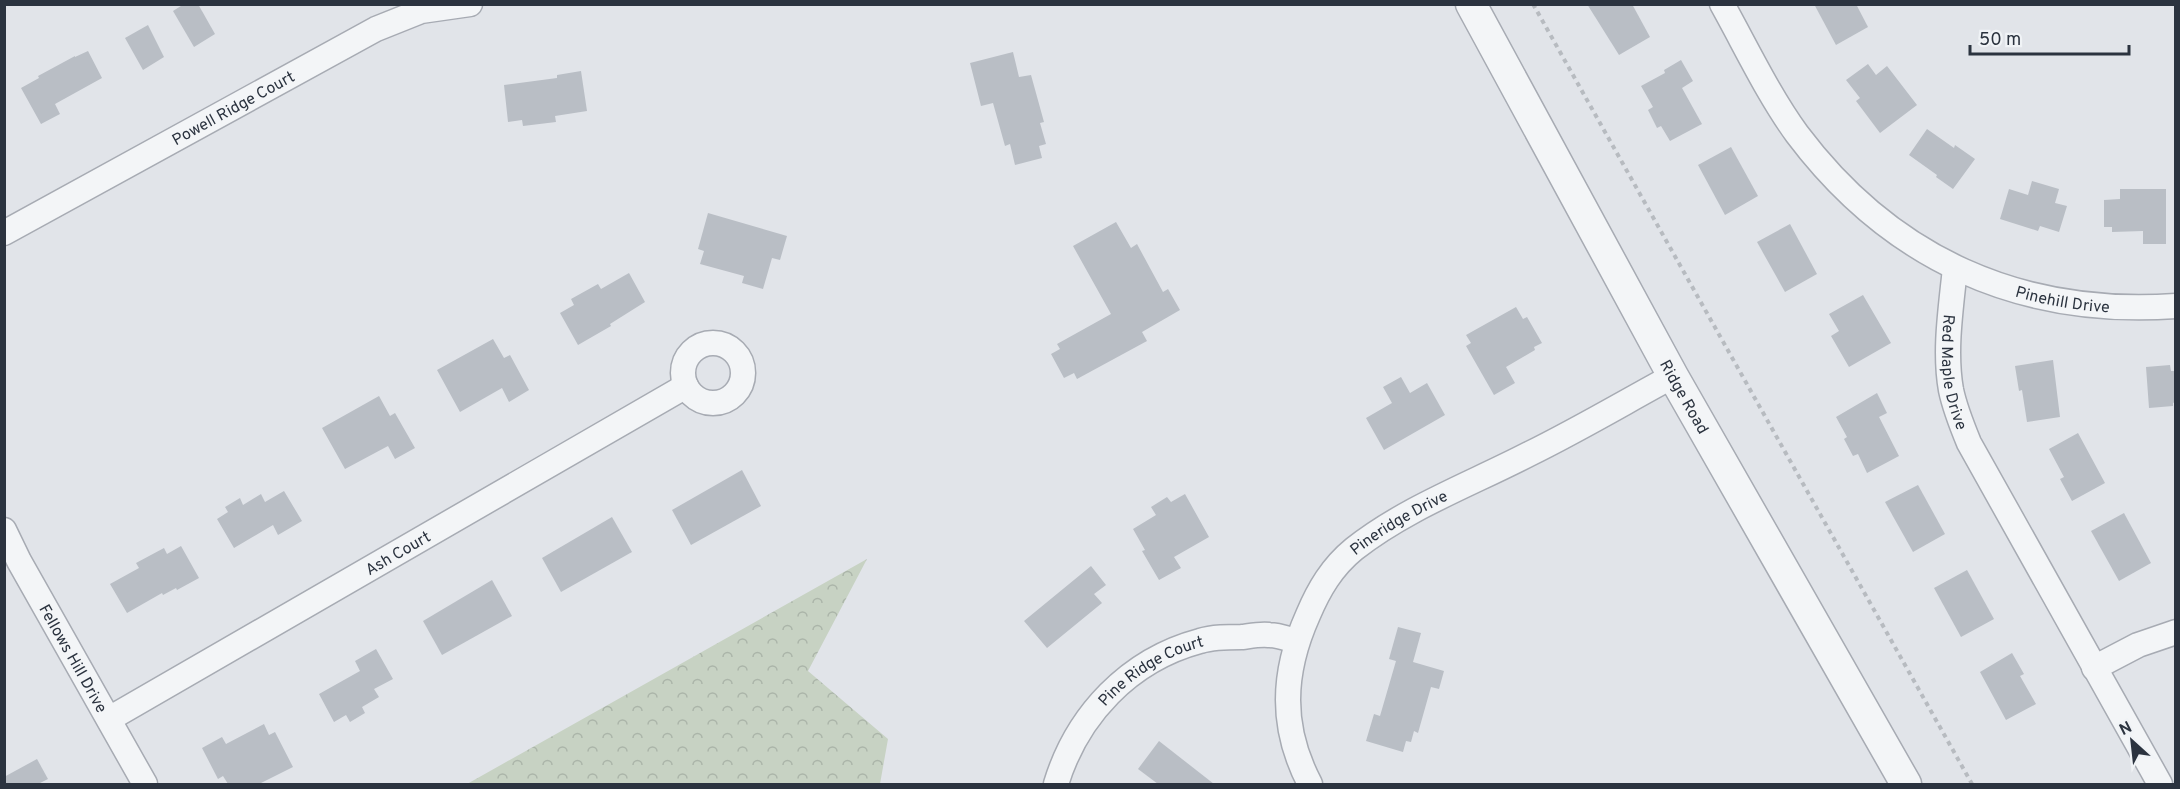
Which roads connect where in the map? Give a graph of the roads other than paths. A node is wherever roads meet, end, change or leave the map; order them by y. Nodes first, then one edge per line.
1 (470, 4) edge
2 (1471, 4) edge
3 (1722, 4) edge
4 (4, 233) edge
5 (1955, 268) junction
6 (2175, 306) edge
7 (1673, 376) junction
8 (686, 386) dead end
9 (4, 530) edge
10 (2175, 632) edge
11 (1296, 641) junction
12 (2094, 668) junction
13 (109, 719) junction
14 (145, 784) edge
15 (1056, 784) edge
16 (1310, 784) edge
17 (1906, 784) edge
18 (2160, 784) edge

1 - 4 street, Powell Ridge Court
2 - 7 street, Ridge Road
3 - 5 street
5 - 6 street, Pinehill Drive
5 - 12 street, Red Maple Drive
7 - 11 street, Pineridge Drive
7 - 17 street, Ridge Road
8 - 13 street, Ash Court
9 - 13 street, Fellows Hill Drive
10 - 12 street
11 - 15 street, Pine Ridge Court
11 - 16 street, Pineridge Drive
12 - 18 street, Red Maple Drive
13 - 14 street, Fellows Hill Drive

